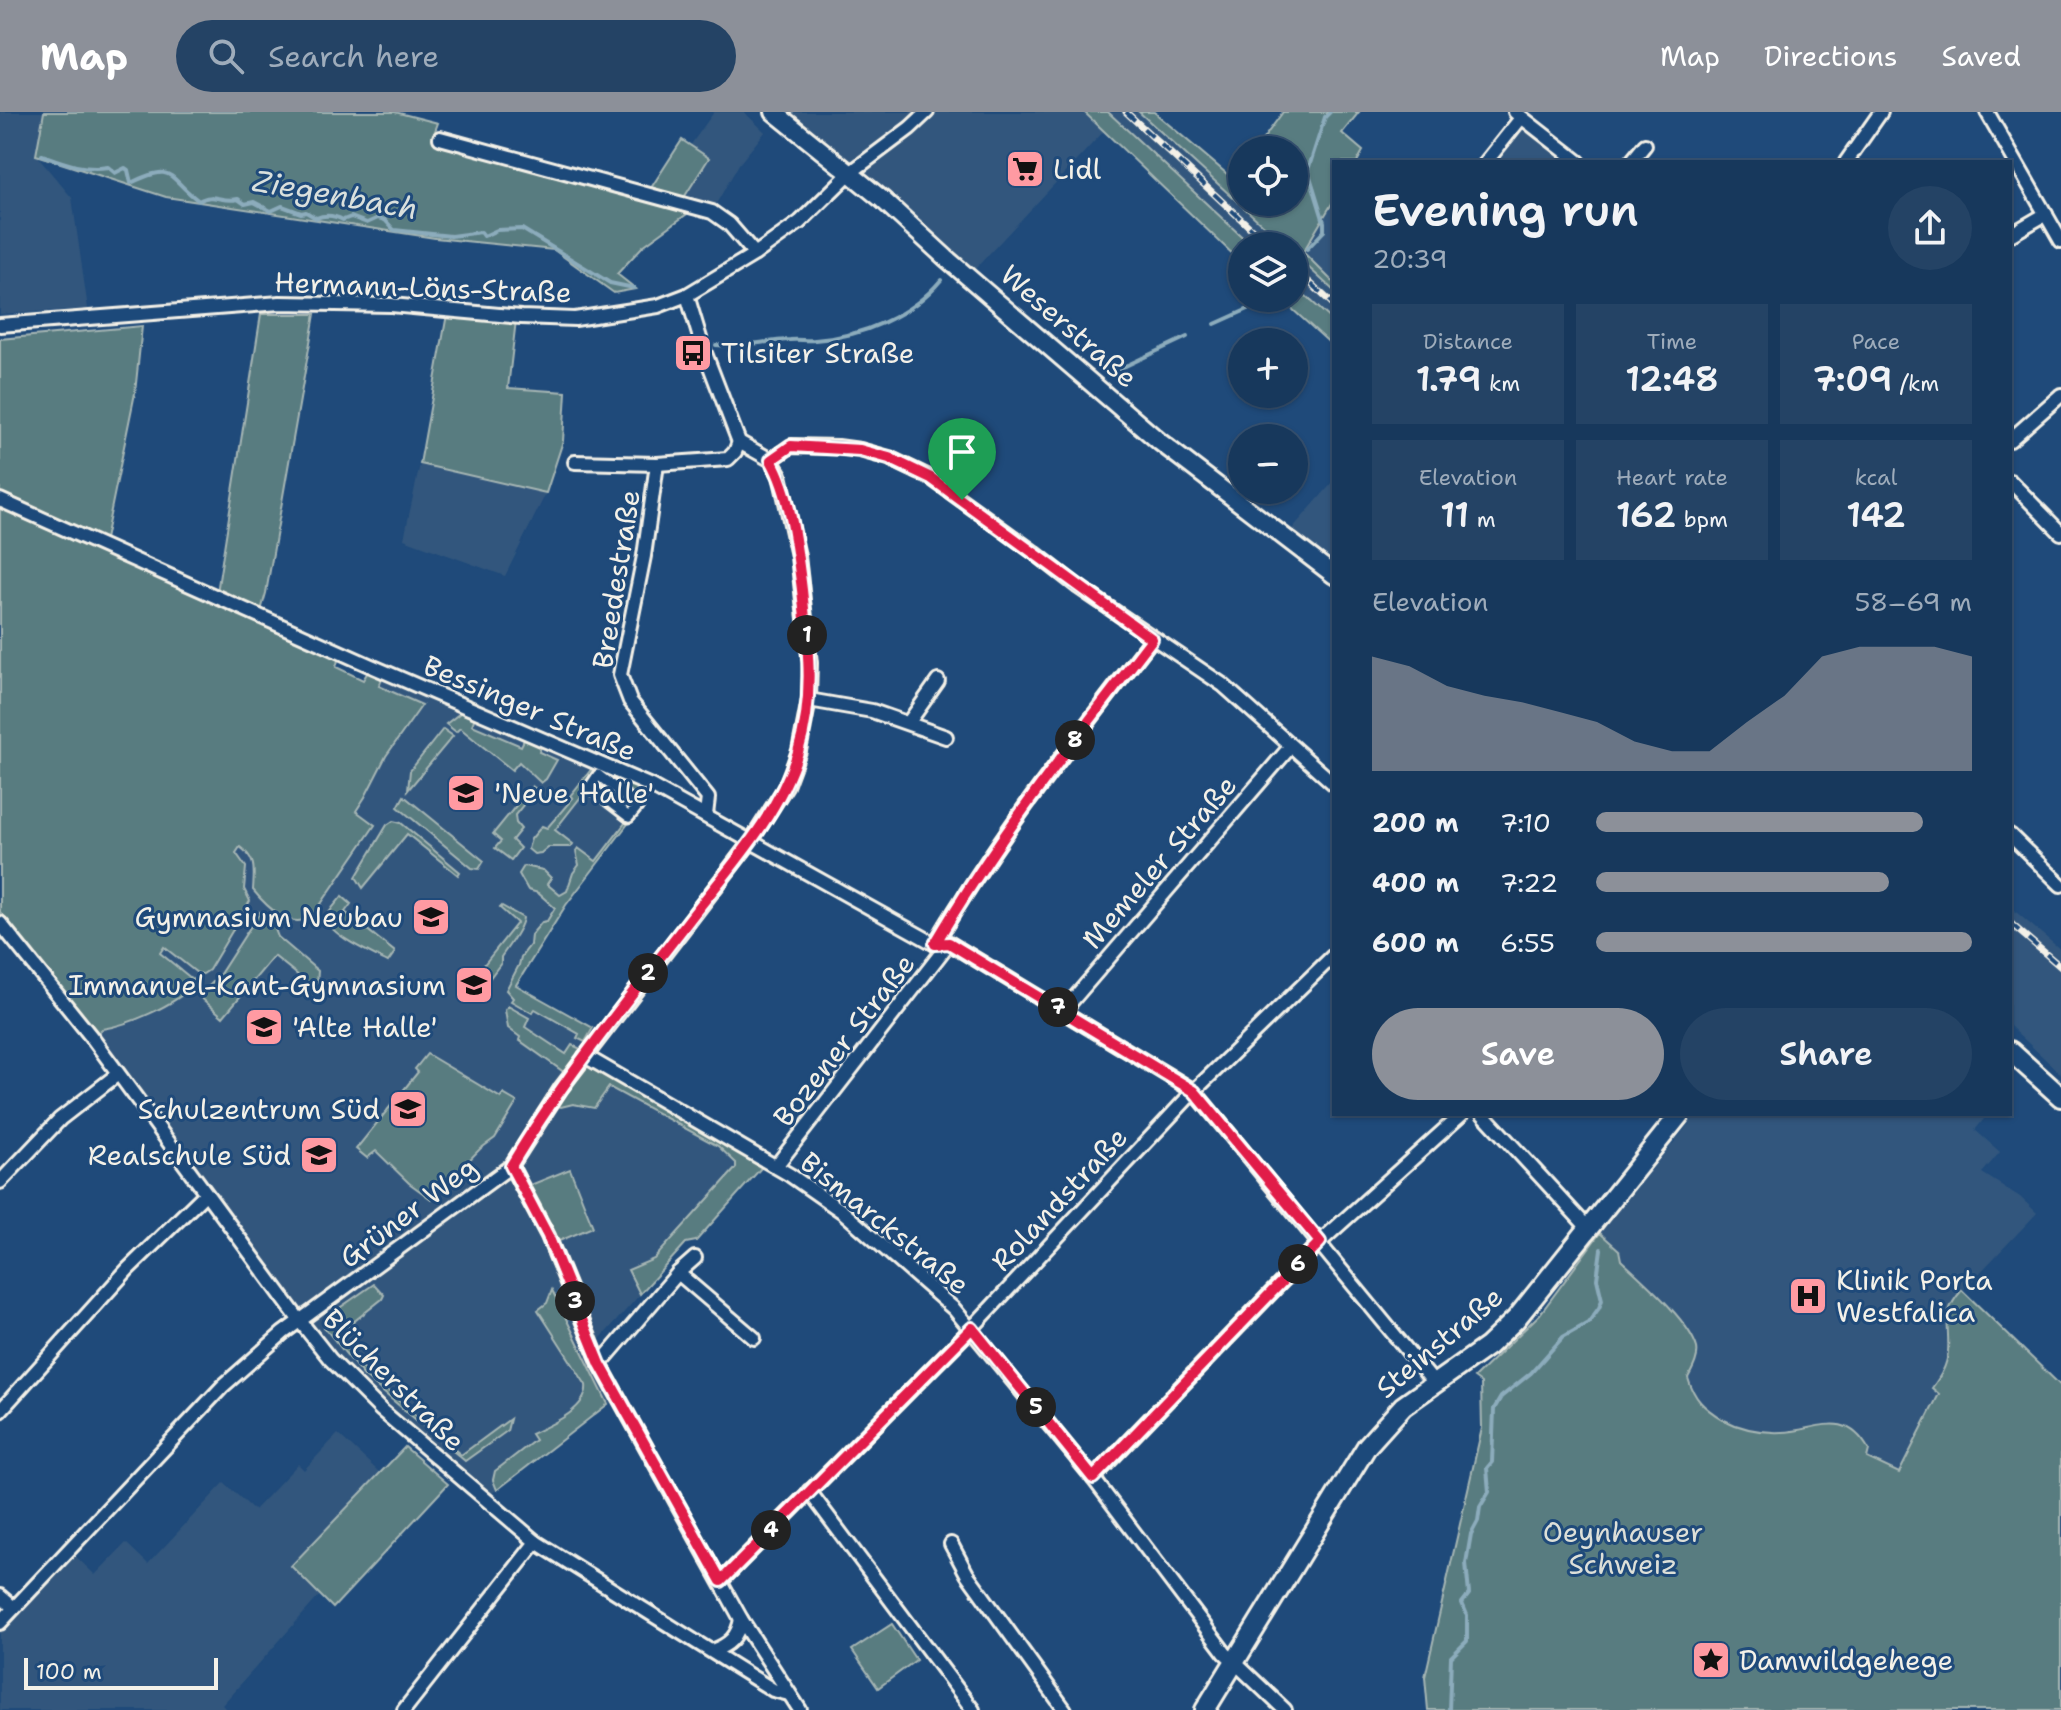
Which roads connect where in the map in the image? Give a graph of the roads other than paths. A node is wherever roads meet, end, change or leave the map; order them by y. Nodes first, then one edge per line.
1 (774, 112) edge
2 (927, 112) edge
3 (1881, 112) edge
4 (1987, 112) edge
5 (1518, 115) edge
6 (440, 138) dead end
7 (1645, 145) dead end
8 (1487, 160) edge
9 (1576, 160) edge
10 (1633, 160) edge
11 (1847, 160) edge
12 (850, 173) junction
13 (2046, 214) junction
14 (2012, 234) edge
15 (2061, 241) edge
16 (755, 254) junction
17 (687, 295) junction
18 (0, 325) edge
19 (2061, 395) edge
20 (2012, 438) edge
21 (739, 442) junction
22 (771, 460) junction
23 (575, 462) dead end
24 (657, 464) junction
25 (2012, 483) edge
26 (0, 500) edge
27 (2061, 533) edge
28 (1332, 573) edge
29 (1152, 639) junction
30 (938, 681) dead end
31 (809, 700) junction
32 (909, 722) junction
33 (946, 737) dead end
34 (1291, 746) junction
35 (1332, 782) edge
36 (590, 787) joint
37 (706, 815) junction
38 (2012, 837) edge
39 (751, 841) junction
40 (2061, 885) edge
41 (0, 923) edge
42 (949, 943) junction
43 (935, 944) junction
44 (1332, 957) edge
45 (1064, 1010) junction
46 (2012, 1053) edge
47 (585, 1056) junction
48 (118, 1074) junction
49 (1194, 1091) junction
50 (2061, 1097) edge
51 (1460, 1116) edge
52 (1485, 1116) edge
53 (1678, 1116) edge
54 (511, 1166) junction
55 (776, 1166) junction
56 (0, 1182) edge
57 (205, 1194) junction
58 (1588, 1228) junction
59 (1320, 1242) junction
60 (695, 1258) dead end
61 (678, 1273) junction
62 (300, 1321) junction
63 (972, 1328) junction
64 (754, 1338) dead end
65 (600, 1364) junction
66 (1434, 1383) junction
67 (0, 1411) edge
68 (1093, 1478) junction
69 (809, 1491) junction
70 (536, 1542) junction
71 (951, 1544) dead end
72 (721, 1581) junction
73 (0, 1596) edge
74 (14, 1608) junction
75 (741, 1619) junction
76 (0, 1623) edge
77 (712, 1651) junction
78 (1235, 1663) junction
79 (789, 1694) junction
80 (404, 1710) edge
81 (800, 1710) edge
82 (973, 1710) edge
83 (1065, 1710) edge
84 (1205, 1710) edge
85 (1285, 1710) edge

1 - 12 street, Weserstraße
2 - 12 street, Hermann-Löns-Straße
3 - 11 street
4 - 13 street
5 - 8 street
5 - 9 street
6 - 16 street
7 - 10 street
12 - 16 street, Hermann-Löns-Straße
12 - 28 street, Weserstraße
13 - 14 street
13 - 15 street
16 - 17 street, Hermann-Löns-Straße
17 - 18 street, Hermann-Löns-Straße
17 - 21 street
19 - 20 street
21 - 22 street
21 - 24 street
22 - 29 street
22 - 31 street, Grüner Weg
23 - 24 street
24 - 37 street, Breedestraße
25 - 27 street
26 - 37 street, Bessinger Straße
29 - 34 street
29 - 43 street
30 - 32 street
31 - 32 street
31 - 39 street, Grüner Weg
32 - 33 street
34 - 35 street
34 - 45 street, Memeler Straße
36 - 36 street
37 - 39 street, Bessinger Straße
38 - 40 street
39 - 43 street, Bessinger Straße
39 - 47 street, Grüner Weg
41 - 48 street, Blücherstraße
42 - 43 street
42 - 45 street
42 - 55 street, Bozener Straße
44 - 49 street, Rolandstraße
45 - 49 street
46 - 50 main road
47 - 54 street, Grüner Weg
47 - 55 street, Bismarckstraße
48 - 56 street
48 - 57 street, Blücherstraße
49 - 59 street
49 - 63 street, Rolandstraße
51 - 59 street
52 - 58 street
53 - 58 main road, Steinstraße
54 - 62 street, Grüner Weg
54 - 65 street
55 - 63 street, Bismarckstraße
57 - 62 street, Blücherstraße
57 - 67 street
58 - 66 main road, Steinstraße
59 - 66 street
59 - 68 street
60 - 61 street
61 - 64 street
61 - 65 street
62 - 70 street, Blücherstraße
62 - 74 street, Grüner Weg
63 - 68 street, Bismarckstraße
63 - 69 street, Rolandstraße
65 - 72 street
66 - 78 main road, Steinstraße
68 - 78 street, Bismarckstraße
69 - 72 street, Rolandstraße
69 - 82 street
70 - 77 street, Blücherstraße
70 - 80 street
71 - 83 street
72 - 75 street
73 - 74 street
74 - 76 street, Grüner Weg
75 - 77 street
75 - 79 street
77 - 79 street, Blücherstraße
78 - 84 main road, Steinstraße
78 - 85 street, Bismarckstraße
79 - 81 street

